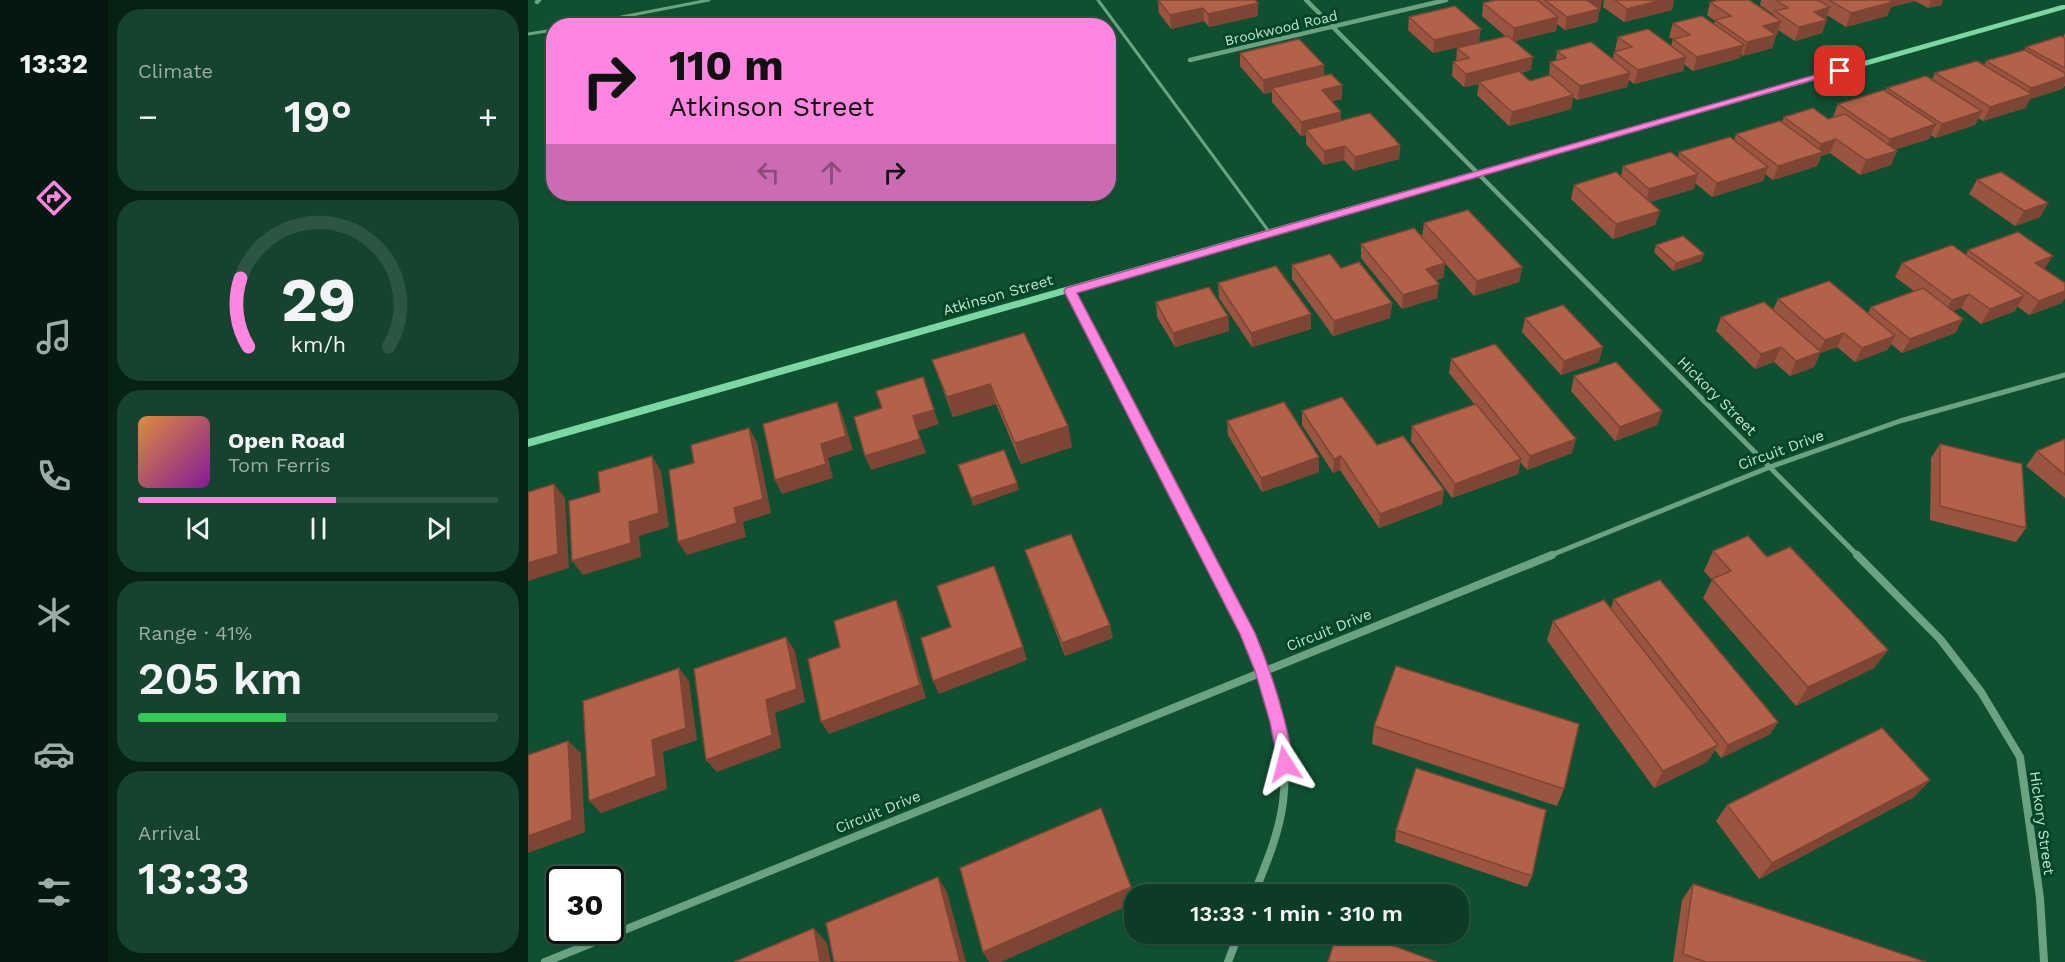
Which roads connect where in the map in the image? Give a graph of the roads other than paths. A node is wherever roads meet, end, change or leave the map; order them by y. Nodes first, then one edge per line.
1 (709, 0) edge
2 (1098, 0) edge
3 (1306, 0) edge
4 (1446, 0) edge
5 (2065, 7) edge
6 (616, 18) edge
7 (1111, 18) edge
8 (1116, 24) edge
9 (1332, 26) junction
10 (546, 31) edge
11 (528, 34) edge
12 (1190, 60) dead end
13 (1479, 174) junction
14 (1270, 233) junction
15 (1070, 291) junction
16 (2065, 375) edge
17 (528, 443) edge
18 (1770, 467) junction
19 (1263, 671) junction
20 (1258, 884) edge
21 (1235, 944) edge
22 (545, 962) edge
23 (1228, 962) edge
24 (2044, 962) edge

1 - 6 lane
2 - 7 lane
3 - 9 street, Hickory Street
4 - 9 street, Brookwood Road
5 - 13 street, Atkinson Street
8 - 14 lane
9 - 12 street, Brookwood Road
9 - 13 street, Hickory Street
10 - 11 lane
13 - 14 street, Atkinson Street
13 - 18 street, Hickory Street
14 - 15 street, Atkinson Street
15 - 17 street, Atkinson Street
15 - 19 street
16 - 18 street, Circuit Drive
18 - 19 street, Circuit Drive
18 - 24 street, Hickory Street
19 - 20 street
19 - 22 street, Circuit Drive
21 - 23 street

